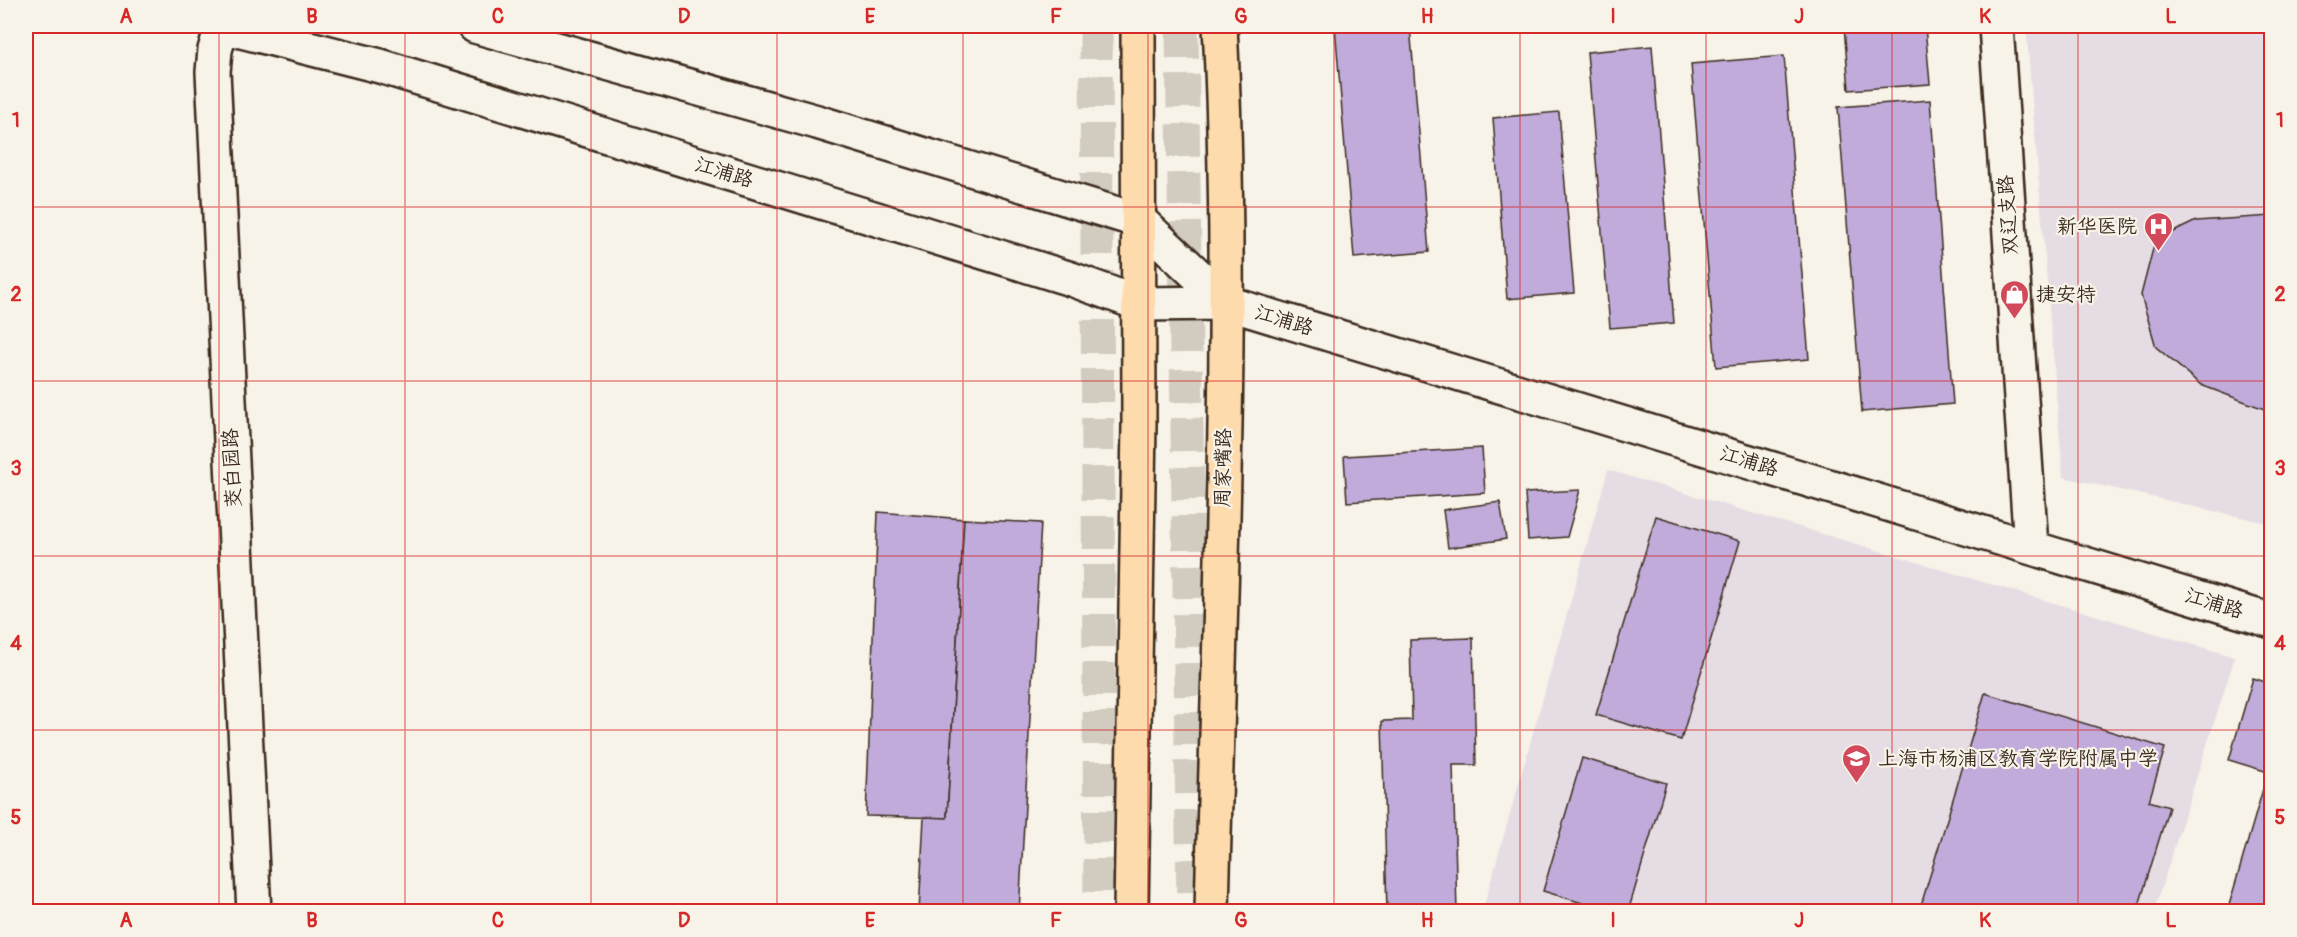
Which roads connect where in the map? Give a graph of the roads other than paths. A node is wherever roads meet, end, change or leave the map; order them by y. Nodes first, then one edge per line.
1 (222, 26) edge
2 (475, 26) edge
3 (1138, 26) edge
4 (1220, 26) edge
5 (1996, 26) edge
6 (1140, 221) junction
7 (1227, 303) junction
8 (1140, 304) junction
9 (2031, 547) junction
10 (2271, 621) edge
11 (254, 912) edge
12 (1131, 912) edge
13 (1212, 912) edge

1 - 8 main road, 江浦路
1 - 11 main road, 茭白园路
2 - 6 main road, 江浦路
3 - 6 main road
4 - 7 main road, 周家嘴路
5 - 9 main road, 双辽支路
6 - 7 main road, 江浦路
6 - 8 main road
7 - 8 main road, 江浦路
7 - 9 main road, 江浦路
7 - 13 main road, 周家嘴路
8 - 12 main road
9 - 10 main road, 江浦路

